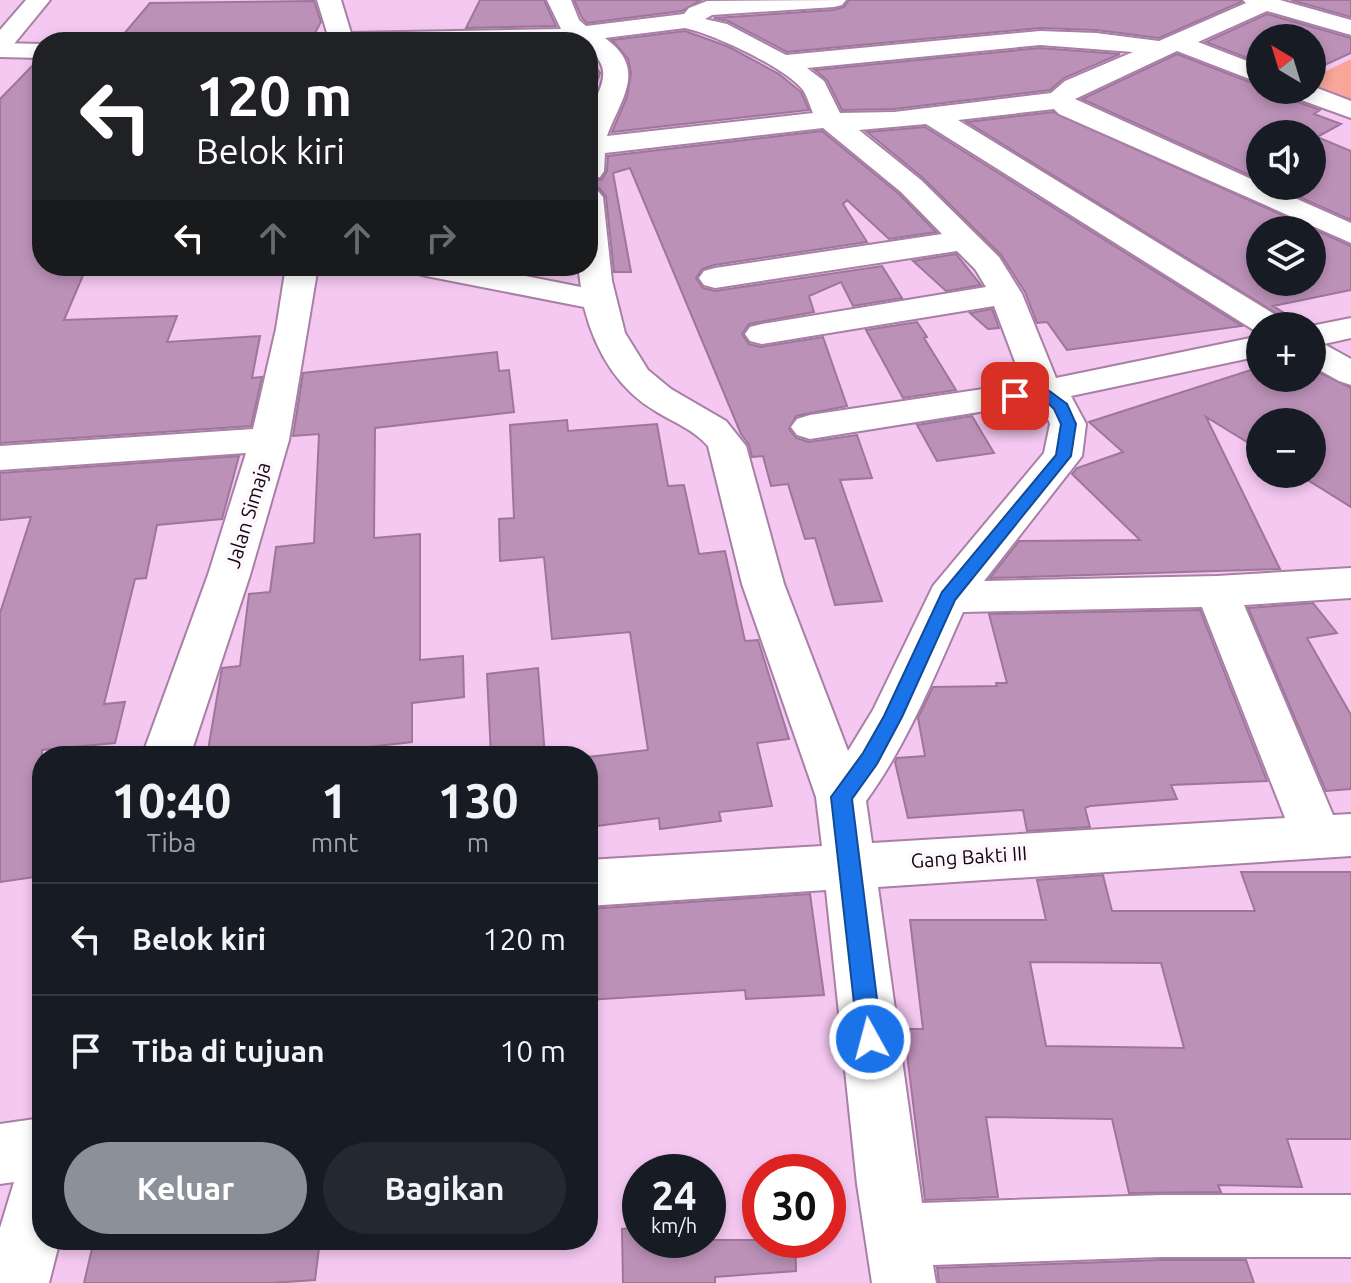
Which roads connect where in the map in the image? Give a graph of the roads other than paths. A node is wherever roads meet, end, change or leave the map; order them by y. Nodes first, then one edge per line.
1 (38, 0) edge
2 (329, 0) edge
3 (559, 0) edge
4 (834, 0) edge
5 (1261, 1) edge
6 (690, 22) junction
7 (1351, 28) edge
8 (339, 32) edge
9 (576, 32) edge
10 (598, 33) edge
11 (1166, 45) junction
12 (0, 47) edge
13 (598, 47) edge
14 (32, 50) edge
15 (782, 63) junction
16 (1246, 71) edge
17 (598, 82) edge
18 (616, 83) junction
19 (1061, 100) junction
20 (1326, 100) edge
21 (1351, 110) edge
22 (930, 115) junction
23 (829, 119) junction
24 (598, 125) edge
25 (598, 145) edge
26 (1351, 234) edge
27 (966, 240) junction
28 (301, 276) edge
29 (477, 276) edge
30 (596, 276) edge
31 (715, 278) dead end
32 (1006, 294) junction
33 (598, 300) junction
34 (1247, 312) edge
35 (1351, 328) edge
36 (1326, 333) edge
37 (762, 334) dead end
38 (1246, 349) edge
39 (1326, 359) edge
40 (1351, 374) edge
41 (1044, 391) junction
42 (810, 427) dead end
43 (270, 440) junction
44 (0, 458) edge
45 (1351, 583) edge
46 (1217, 591) junction
47 (948, 597) junction
48 (170, 746) edge
49 (841, 797) junction
50 (1334, 835) edge
51 (850, 865) junction
52 (598, 882) edge
53 (32, 1149) edge
54 (0, 1154) edge
55 (1351, 1226) edge
56 (901, 1259) edge

1 - 12 street
2 - 8 street
3 - 9 street
4 - 6 street
5 - 7 street
5 - 11 street
6 - 10 street
6 - 15 street
11 - 15 street
11 - 16 street
11 - 19 street
12 - 14 street
13 - 18 street
15 - 23 street
17 - 18 street
18 - 24 street
19 - 22 street
19 - 26 street
20 - 21 street
22 - 23 street
22 - 34 street
23 - 25 street
23 - 27 street
27 - 31 street
27 - 32 street
28 - 43 street, Jalan Simaja
29 - 33 street
30 - 33 street
32 - 37 street
32 - 41 street
33 - 49 street
35 - 36 street
38 - 41 street
39 - 40 street
41 - 42 street
41 - 47 street
43 - 44 street
43 - 48 street, Jalan Simaja
45 - 46 street
46 - 47 street
46 - 50 street
47 - 49 street
49 - 51 street
50 - 51 street, Gang Bakti III
51 - 52 street, Gang Bakti III
51 - 56 street
53 - 54 street
55 - 56 street

